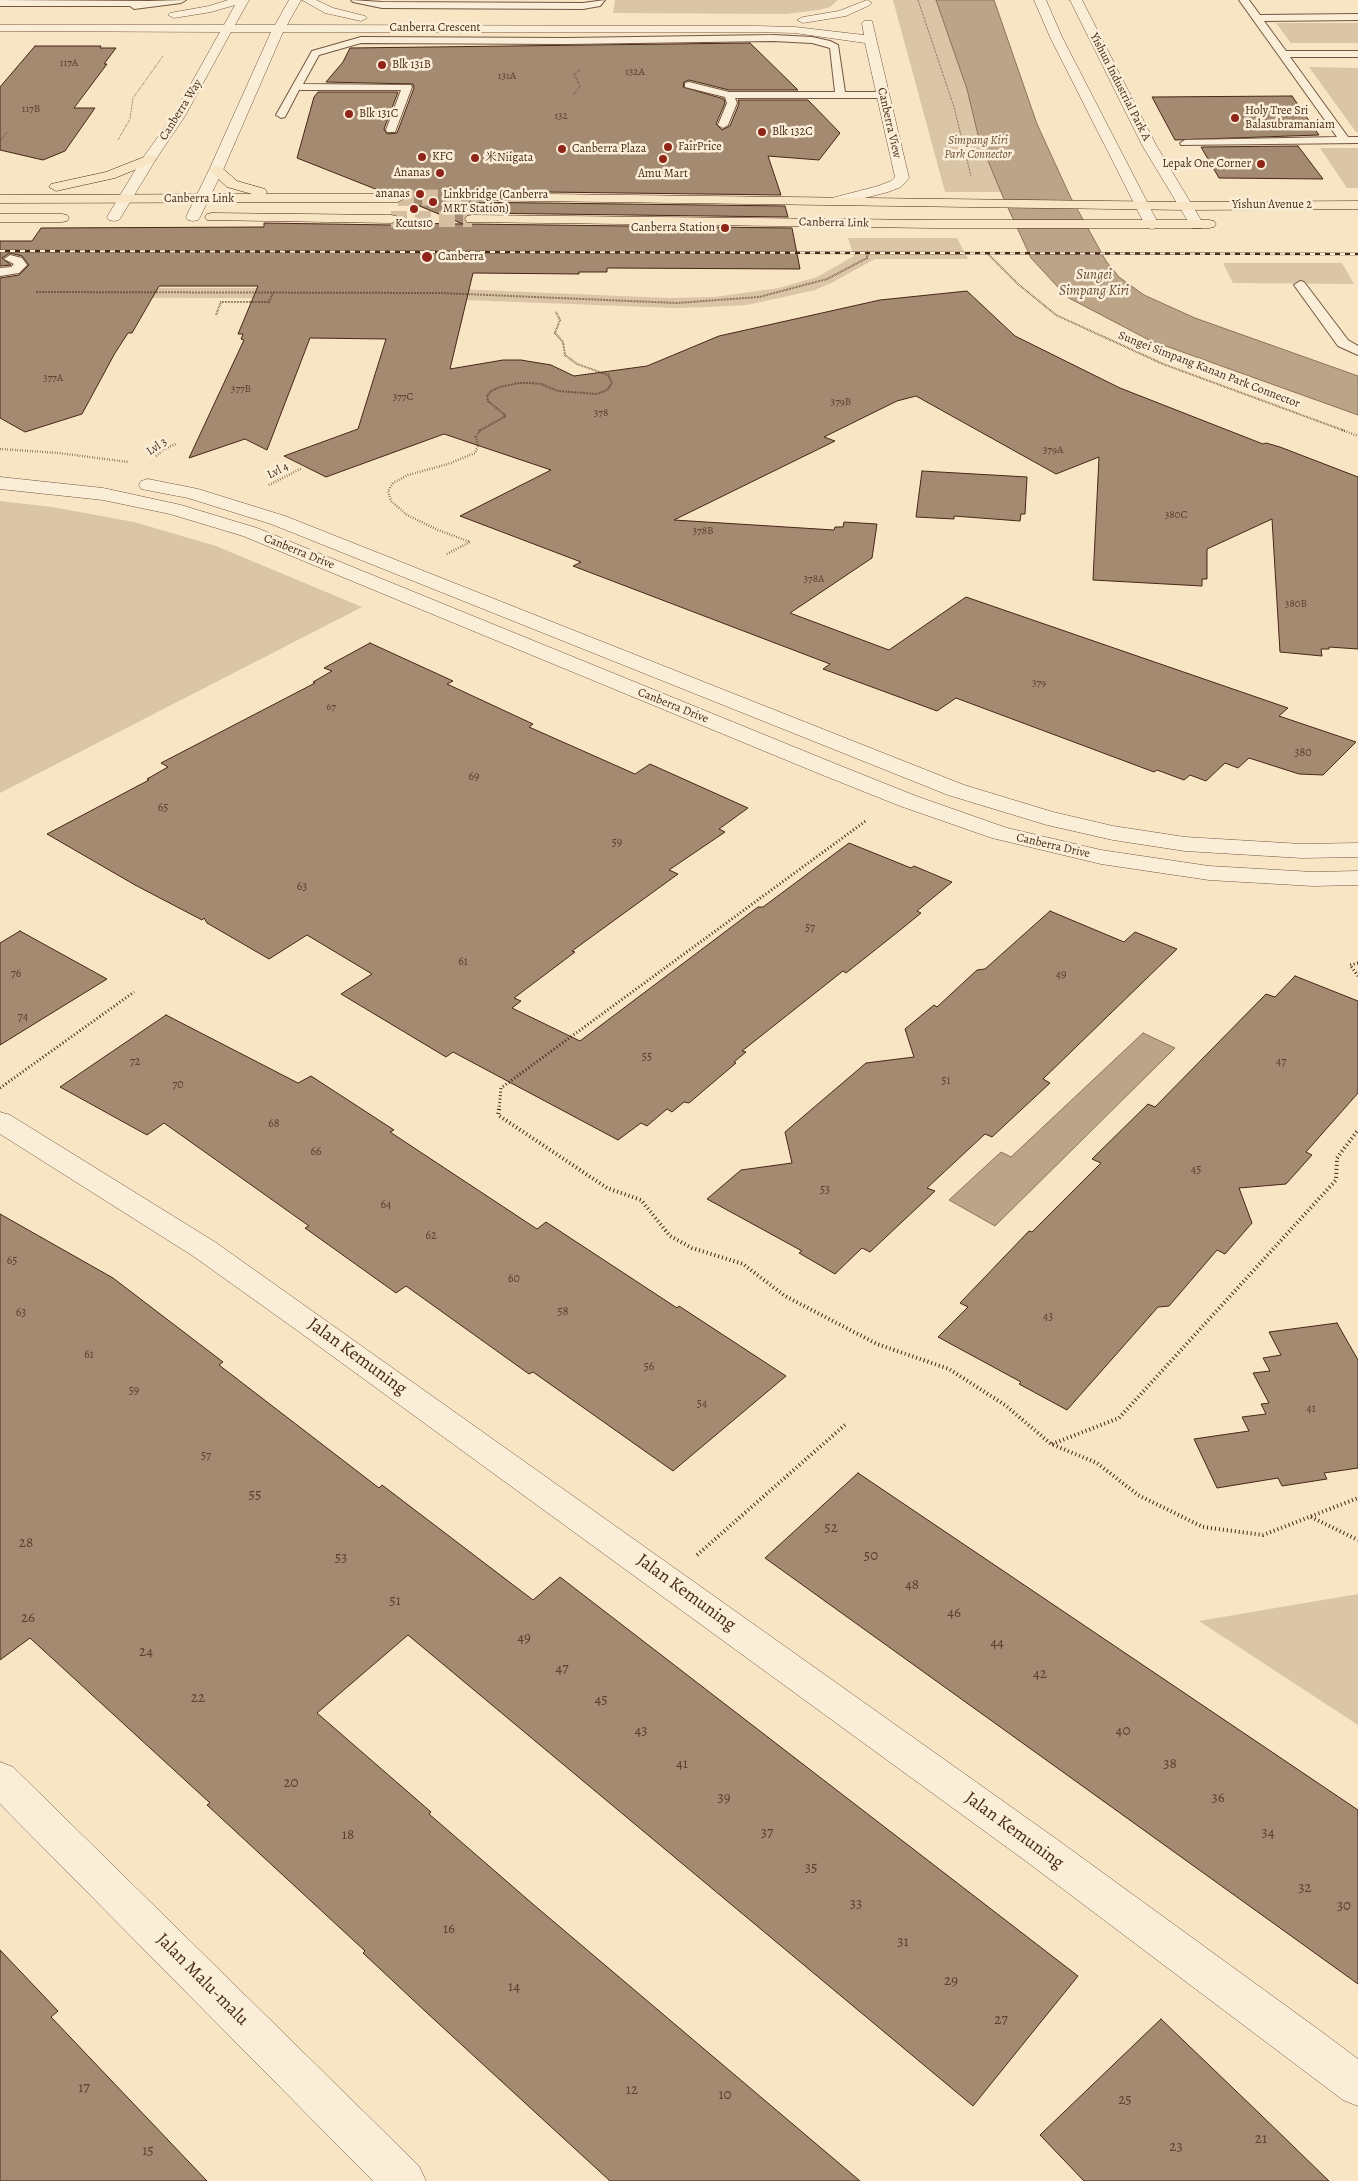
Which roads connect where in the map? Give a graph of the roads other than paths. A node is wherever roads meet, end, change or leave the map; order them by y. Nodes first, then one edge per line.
1 (180, 0) edge
2 (238, 0) edge
3 (243, 0) edge
4 (295, 0) edge
5 (308, 0) edge
6 (356, 0) edge
7 (600, 0) edge
8 (1040, 0) edge
9 (1076, 0) edge
10 (1244, 0) edge
11 (0, 1) edge
12 (866, 2) edge
13 (503, 6) junction
14 (500, 16) dead end
15 (1358, 17) edge
16 (1256, 18) junction
17 (0, 20) edge
18 (587, 20) junction
19 (137, 24) junction
20 (231, 24) junction
21 (280, 24) junction
22 (365, 24) junction
23 (0, 28) edge
24 (568, 29) junction
25 (597, 35) junction
26 (870, 40) junction
27 (566, 41) junction
28 (189, 42) dead end
29 (270, 47) junction
30 (1282, 54) junction
31 (1358, 54) edge
32 (688, 84) dead end
33 (296, 87) junction
34 (840, 95) junction
35 (730, 99) junction
36 (884, 99) junction
37 (281, 115) dead end
38 (723, 125) dead end
39 (391, 130) dead end
40 (1345, 140) junction
41 (1358, 140) edge
42 (1185, 143) dead end
43 (149, 159) junction
44 (216, 170) junction
45 (0, 197) edge
46 (290, 198) junction
47 (398, 198) tunnel mouth
48 (466, 198) tunnel mouth
49 (125, 199) junction
50 (202, 199) junction
51 (837, 201) junction
52 (1141, 205) junction
53 (1358, 205) edge
54 (1186, 206) junction
55 (74, 217) dead end
56 (99, 217) dead end
57 (114, 217) junction
58 (134, 217) dead end
59 (188, 217) joint
60 (0, 218) edge
61 (391, 218) tunnel mouth
62 (472, 219) tunnel mouth
63 (1196, 224) junction
64 (1225, 224) dead end
65 (1145, 225) junction
66 (10, 259) dead end
67 (0, 272) edge
68 (1300, 285) dead end
69 (1358, 351) edge
70 (0, 467) edge
71 (0, 483) edge
72 (1358, 850) edge
73 (1358, 878) edge
74 (0, 1122) edge
75 (0, 1779) edge
76 (1358, 2085) edge
77 (404, 2181) edge

1 - 11 lane
2 - 19 street
3 - 20 street, Canberra Way
4 - 21 street
5 - 22 street
6 - 13 lane
7 - 13 lane
8 - 52 street
9 - 54 street, Yishun Industrial Park A
10 - 16 lane
12 - 18 street, Canberra Crescent
12 - 26 street, Canberra View
13 - 14 lane
15 - 16 lane
16 - 30 lane
17 - 19 street, Canberra Crescent
18 - 22 street, Canberra Crescent
18 - 25 street
19 - 20 street, Canberra Crescent
19 - 23 street, Canberra Crescent
19 - 28 street
20 - 21 street, Canberra Crescent
20 - 43 street, Canberra Way
21 - 22 street, Canberra Crescent
21 - 29 street
22 - 24 street, Canberra Crescent
22 - 29 street
24 - 25 street, Canberra Crescent
24 - 27 lane
25 - 26 street, Canberra Crescent
25 - 27 lane
25 - 34 lane
26 - 36 street, Canberra View
27 - 33 lane
29 - 44 street
30 - 31 lane
30 - 40 lane
32 - 35 lane
33 - 37 lane
33 - 39 lane
34 - 35 lane
34 - 36 lane
35 - 36 lane
35 - 38 lane
36 - 51 street, Canberra View
40 - 41 lane
40 - 42 lane
43 - 45 main road
43 - 49 street, Canberra Way
44 - 46 main road
44 - 50 street
45 - 49 main road, Canberra Link
46 - 47 main road, Canberra Link
46 - 50 main road, Canberra Link
48 - 51 main road, Canberra Link
49 - 50 main road, Canberra Link
49 - 57 street, Canberra Way
50 - 59 street
51 - 52 main road, Canberra Link
52 - 54 main road, Canberra Link
52 - 65 street
53 - 54 main road, Yishun Avenue 2
54 - 63 street, Yishun Industrial Park A
55 - 60 main road
56 - 57 main road
57 - 58 main road
59 - 61 main road, Canberra Link
62 - 65 main road, Canberra Link
63 - 64 main road, Yishun Avenue 2
63 - 65 main road, Canberra Link
66 - 67 lane
68 - 69 lane
70 - 72 street, Canberra Drive
71 - 73 street, Canberra Drive
74 - 76 street, Jalan Kemuning
75 - 77 street, Jalan Malu-malu

